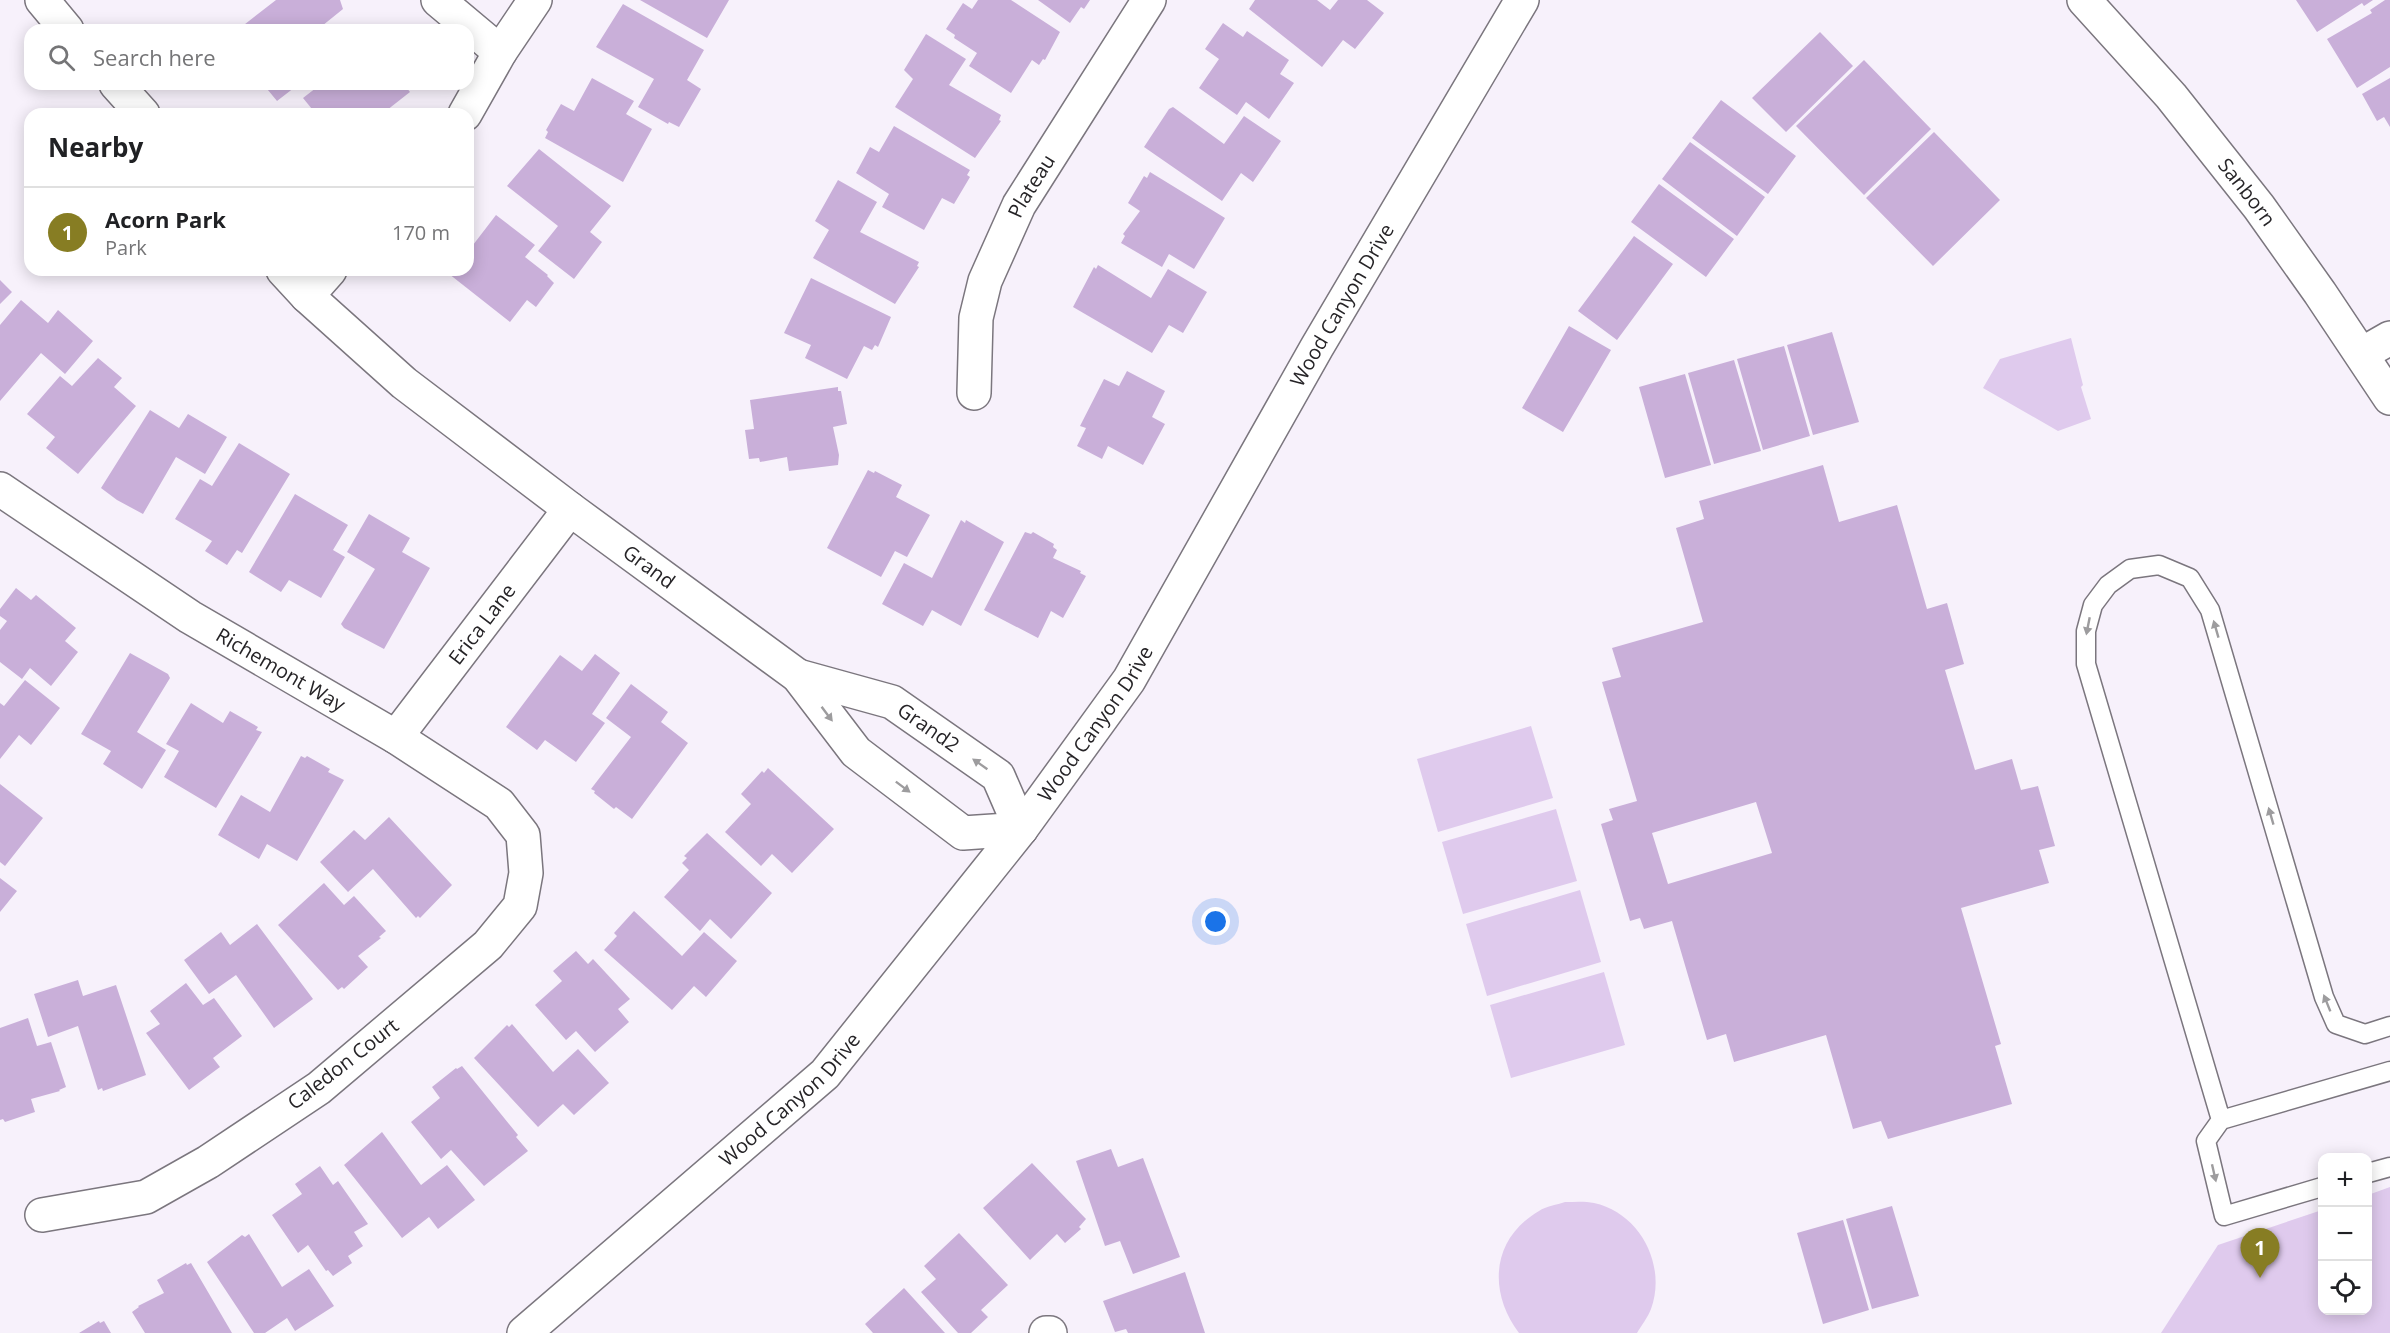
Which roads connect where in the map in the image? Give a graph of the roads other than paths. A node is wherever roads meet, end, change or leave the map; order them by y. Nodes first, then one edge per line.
1 (42, 0) edge
2 (438, 0) edge
3 (535, 0) edge
4 (1149, 0) edge
5 (1522, 0) edge
6 (2084, 0) edge
7 (62, 24) edge
8 (467, 24) edge
9 (474, 30) edge
10 (500, 52) junction
11 (121, 90) edge
12 (138, 108) edge
13 (468, 108) edge
14 (289, 276) edge
15 (325, 276) edge
16 (307, 296) junction
17 (2390, 338) edge
18 (2362, 354) junction
19 (974, 393) dead end
20 (2390, 398) edge
21 (1, 491) edge
22 (570, 510) junction
23 (798, 676) junction
24 (396, 737) junction
25 (1021, 829) junction
26 (526, 873) joint
27 (2390, 1026) edge
28 (2390, 1071) edge
29 (2221, 1120) junction
30 (2390, 1167) edge
31 (2372, 1172) edge
32 (2318, 1188) edge
33 (42, 1215) dead end
34 (524, 1333) edge

1 - 7 street
2 - 8 street
3 - 10 street
4 - 19 street, Plateau
5 - 25 street, Wood Canyon Drive
6 - 18 street, Sanborn
9 - 10 street
10 - 13 street
11 - 12 street
14 - 16 street, Grand
15 - 16 street
16 - 22 street, Grand
17 - 18 street
18 - 20 street, Sanborn
21 - 24 street, Richemont Way
22 - 23 street, Grand
22 - 24 street, Erica Lane
25 -> 23 street, Grand2
23 -> 25 street, Grand
24 - 26 street, Richemont Way
25 - 34 street, Wood Canyon Drive
26 - 33 street, Caledon Court
27 -> 29 lane
28 - 29 lane
29 -> 32 lane
30 - 31 lane

